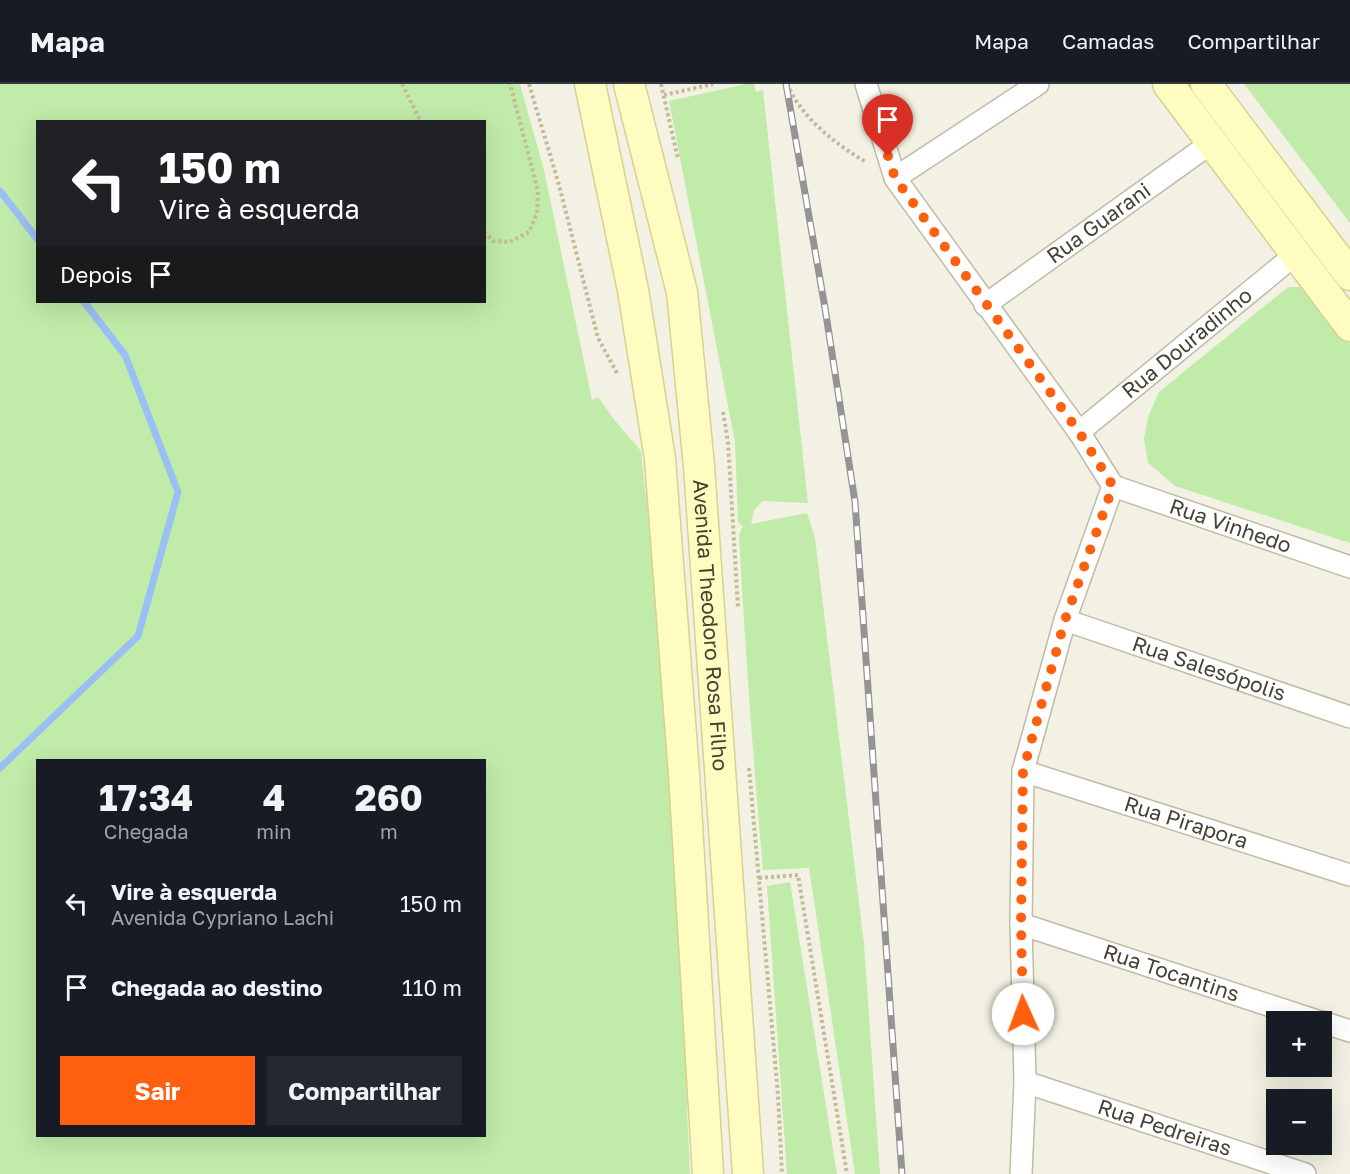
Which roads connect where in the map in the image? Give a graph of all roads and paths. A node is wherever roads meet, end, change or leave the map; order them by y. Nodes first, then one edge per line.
1 (402, 84) edge
2 (510, 84) edge
3 (529, 84) edge
4 (590, 84) edge
5 (630, 84) edge
6 (713, 84) edge
7 (787, 84) edge
8 (866, 84) edge
9 (1038, 84) edge
10 (1168, 84) edge
11 (1206, 84) edge
12 (664, 95) dead end
13 (420, 120) edge
14 (1211, 143) junction
15 (895, 178) junction
16 (486, 234) edge
17 (1296, 254) junction
18 (1350, 275) edge
19 (985, 305) junction
20 (1350, 326) edge
21 (622, 381) dead end
22 (1079, 432) junction
23 (1113, 486) junction
24 (1350, 567) edge
25 (1065, 620) junction
26 (1350, 717) edge
27 (1023, 771) junction
28 (720, 773) junction
29 (684, 774) junction
30 (1350, 875) edge
31 (759, 878) dead end
32 (1021, 924) junction
33 (1287, 1011) edge
34 (1332, 1025) edge
35 (1350, 1031) edge
36 (1025, 1082) junction
37 (708, 1174) edge
38 (748, 1174) edge
39 (847, 1174) edge
40 (1020, 1174) edge
41 (1305, 1174) edge

1 - 13 path
2 - 16 path
3 - 21 path
4 - 29 main road, Avenida Theodoro Rosa Filho
5 - 28 main road, Avenida Theodoro Rosa Filho
6 - 12 path
7 - 15 path
8 - 15 street
9 - 15 street
10 - 14 main road
11 - 18 main road
14 - 17 main road
14 - 19 street, Rua Guarani
15 - 19 street
17 - 20 main road
17 - 22 street, Rua Douradinho
19 - 22 street
22 - 23 street
23 - 24 street, Rua Vinhedo
23 - 25 street
25 - 26 street, Rua Salesópolis
25 - 27 street
27 - 30 street, Rua Pirapora
27 - 32 street
28 - 29 main road
28 - 38 main road, Avenida Theodoro Rosa Filho
29 - 37 main road, Avenida Theodoro Rosa Filho
31 - 39 path
32 - 33 street, Rua Tocantins
32 - 36 street
34 - 35 street, Rua Tocantins
36 - 40 street
36 - 41 street, Rua Pedreiras

